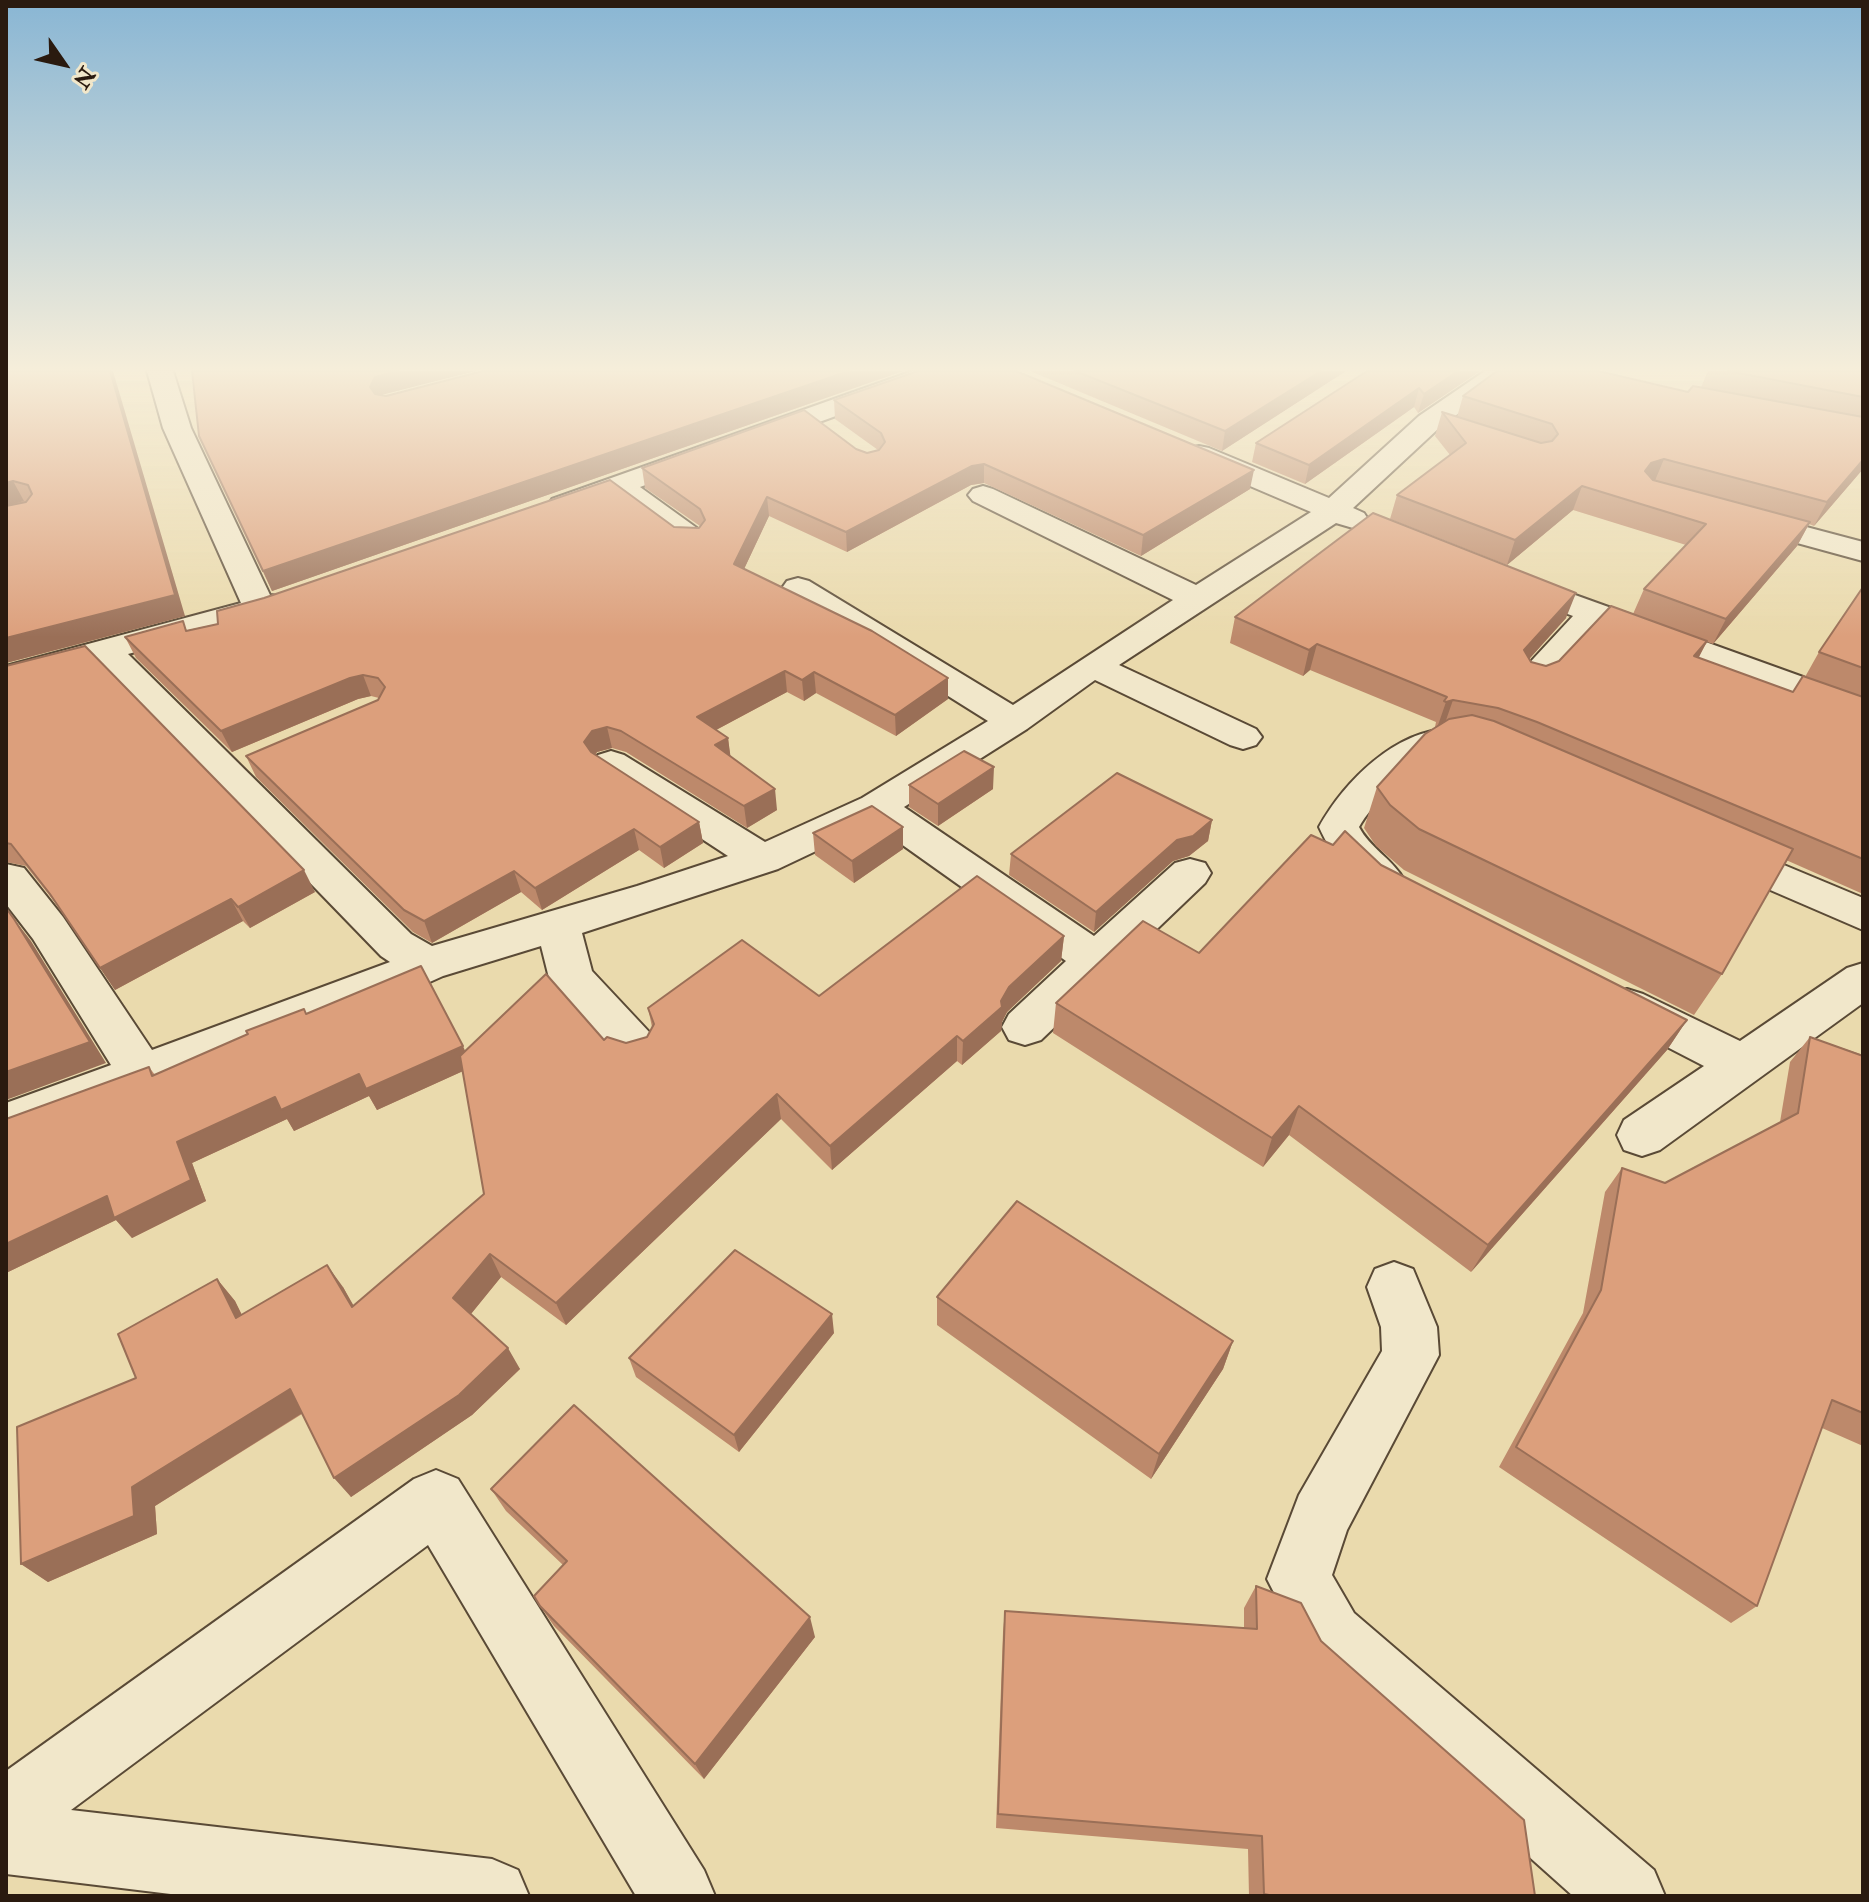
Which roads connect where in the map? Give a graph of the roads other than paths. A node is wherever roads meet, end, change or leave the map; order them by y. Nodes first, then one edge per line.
1 (192, 460) edge
2 (704, 460) edge
3 (1211, 460) edge
4 (1232, 460) edge
5 (1388, 460) edge
6 (1224, 465) junction
7 (619, 486) junction
8 (983, 495) dead end
9 (1333, 511) junction
10 (1712, 511) edge
11 (529, 517) edge
12 (1376, 528) edge
13 (690, 538) edge
14 (1863, 552) edge
15 (1492, 574) edge
16 (798, 588) dead end
17 (305, 594) edge
18 (1198, 599) junction
19 (260, 609) junction
20 (1593, 614) junction
21 (105, 651) junction
22 (1093, 666) junction
23 (6, 677) edge
24 (1534, 678) edge
25 (1863, 716) edge
26 (1014, 721) junction
27 (1243, 737) dead end
28 (1482, 750) edge
29 (611, 763) edge
30 (876, 807) junction
31 (1693, 840) edge
32 (763, 859) junction
33 (1190, 873) dead end
34 (9, 878) dead end
35 (1415, 897) edge
36 (1863, 915) edge
37 (558, 923) junction
38 (1096, 960) junction
39 (427, 964) junction
40 (1863, 980) edge
41 (1597, 990) edge
42 (1025, 1027) dead end
43 (634, 1047) edge
44 (1743, 1064) junction
45 (142, 1074) junction
46 (6, 1124) edge
47 (1642, 1135) dead end
48 (1394, 1287) dead end
49 (6, 1814) edge
50 (6, 1838) edge
51 (492, 1896) edge
52 (678, 1896) edge
53 (1628, 1896) edge

1 - 19 street
2 - 7 street
3 - 6 street
4 - 6 street
5 - 9 street
6 - 9 street
7 - 11 street
7 - 13 street
8 - 18 street
9 - 12 street
9 - 18 street
10 - 14 street
15 - 20 street
16 - 26 street
17 - 19 street
18 - 22 street
19 - 21 street
20 - 24 street
20 - 25 street
21 - 23 street
21 - 39 street
22 - 26 street
22 - 27 street
26 - 30 street
28 - 35 street
29 - 32 street
30 - 32 street
30 - 38 street
31 - 36 street
32 - 37 street
33 - 38 street
34 - 45 street
37 - 39 street
37 - 43 street
38 - 42 street
39 - 45 street
40 - 44 street
41 - 44 street
44 - 47 street
45 - 46 street
48 - 53 street
49 - 52 street
50 - 51 street

